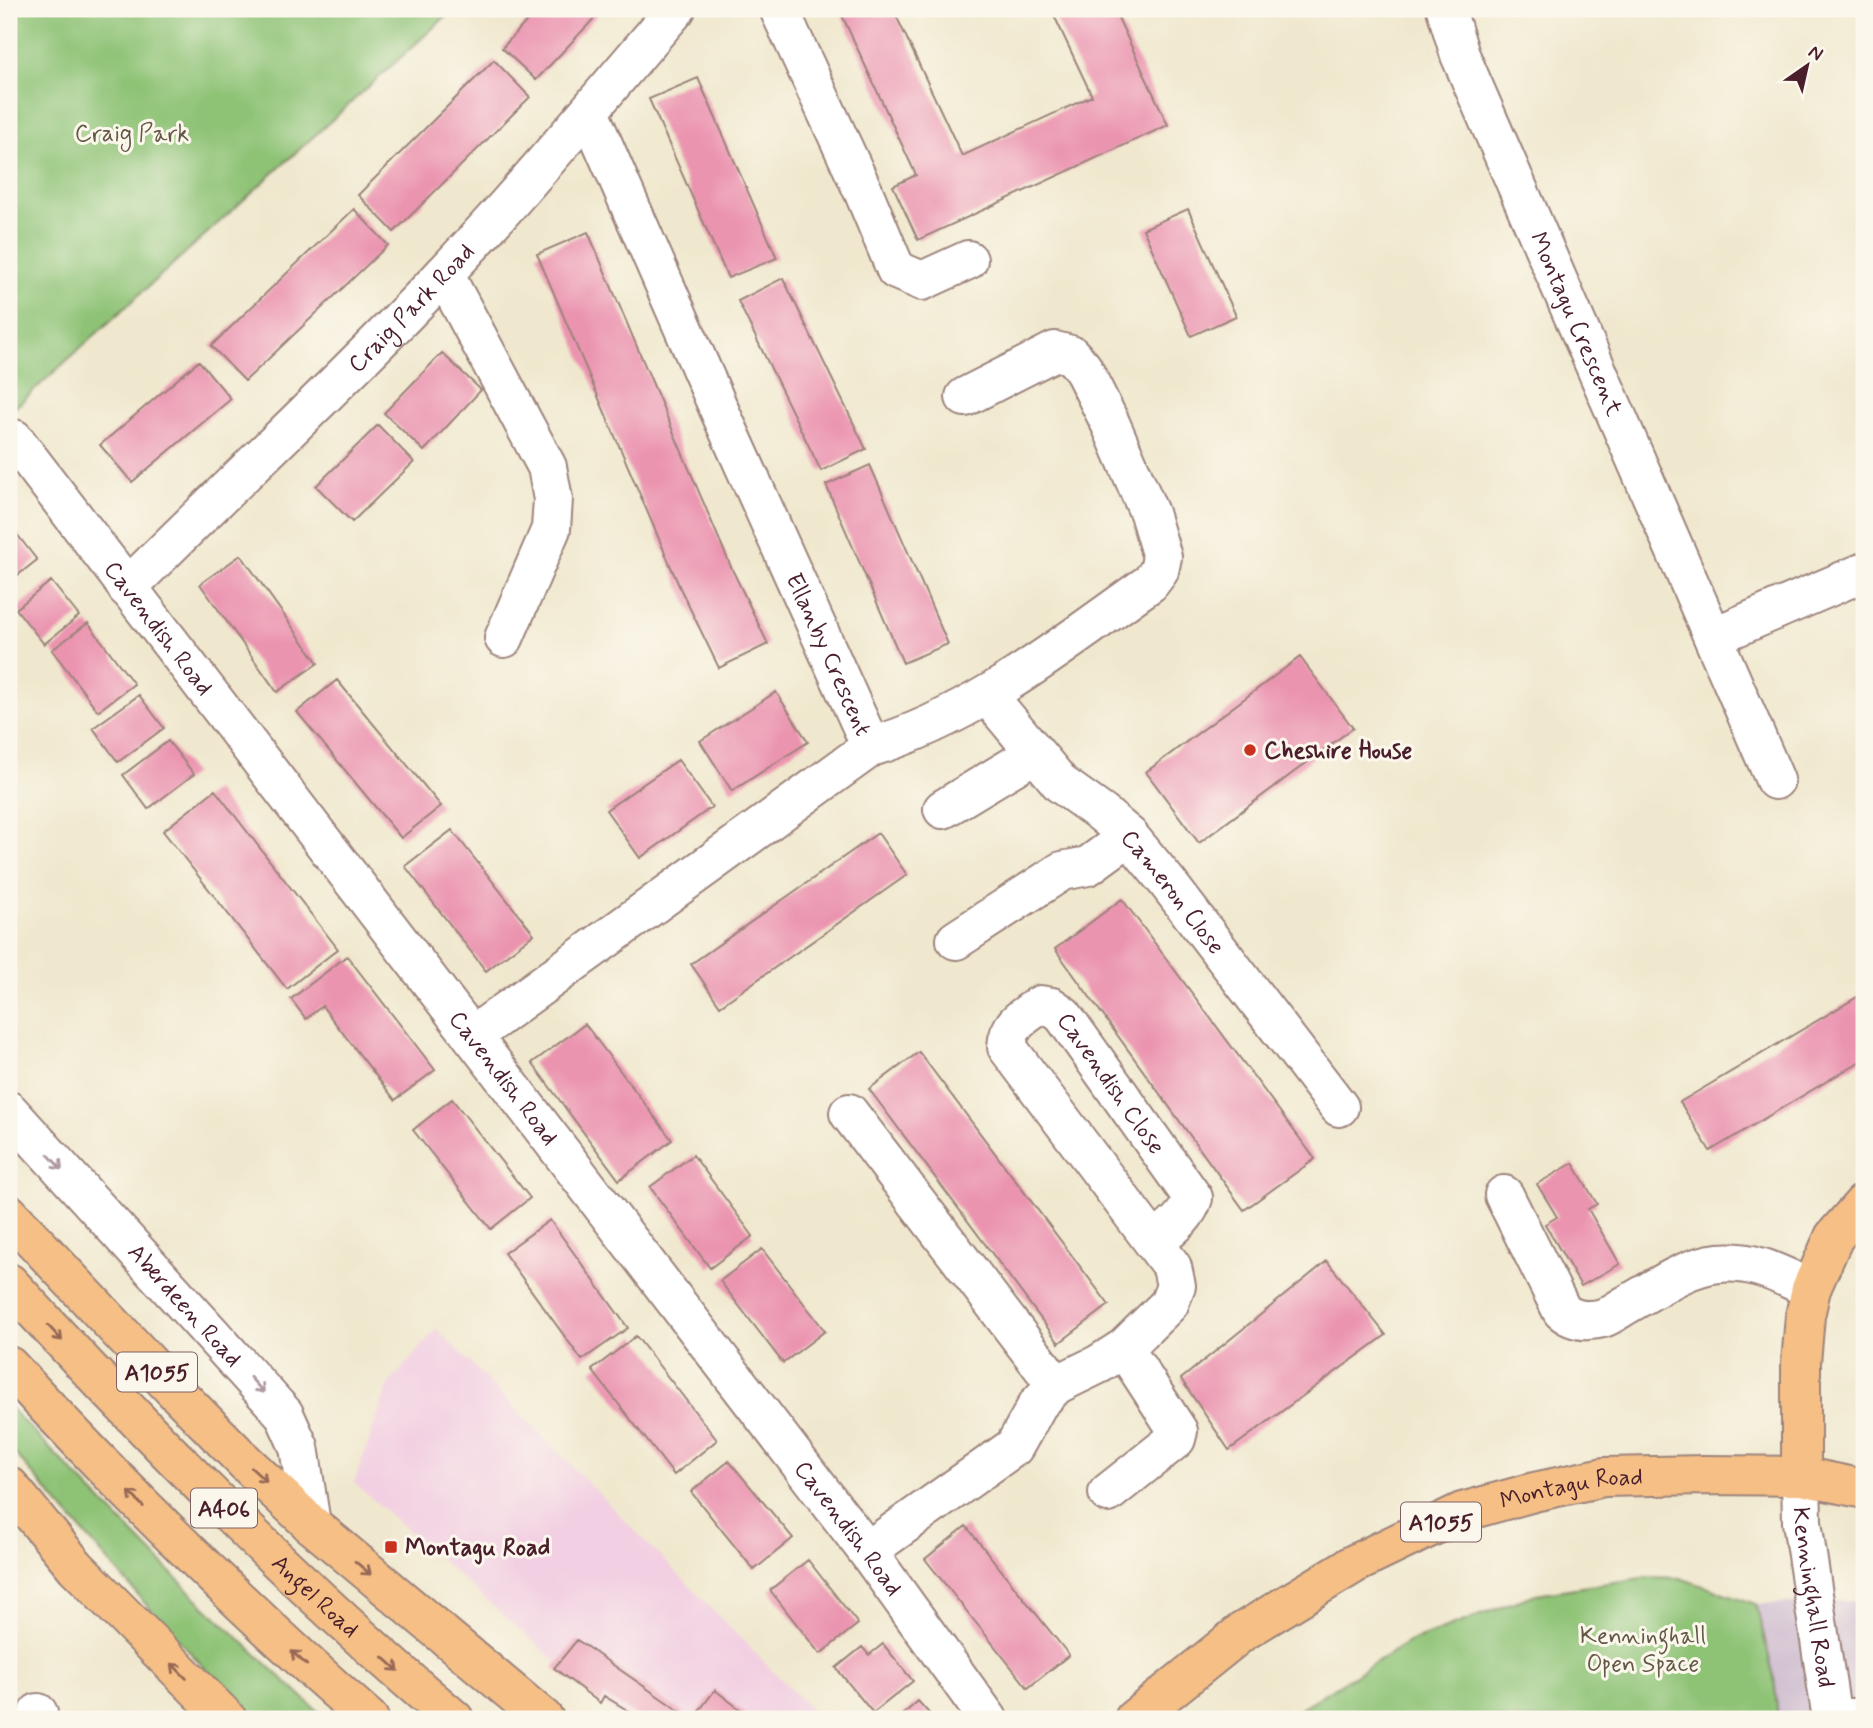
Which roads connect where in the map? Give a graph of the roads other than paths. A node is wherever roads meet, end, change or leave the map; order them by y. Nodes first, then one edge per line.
1 (676, 9) edge
2 (779, 9) edge
3 (1446, 9) edge
4 (589, 112) junction
5 (968, 260) dead end
6 (444, 274) junction
7 (965, 397) dead end
8 (14, 439) dead end
9 (1864, 572) edge
10 (127, 588) junction
11 (1713, 637) junction
12 (504, 638) dead end
13 (988, 696) junction
14 (871, 747) junction
15 (1034, 754) junction
16 (1775, 780) dead end
17 (943, 809) dead end
18 (1129, 836) junction
19 (956, 940) dead end
20 (472, 1036) junction
21 (1339, 1107) dead end
22 (9, 1111) edge
23 (849, 1113) dead end
24 (1504, 1195) dead end
25 (1864, 1203) edge
26 (9, 1213) edge
27 (1154, 1243) junction
28 (9, 1283) edge
29 (1811, 1289) junction
30 (1124, 1348) junction
31 (9, 1366) edge
32 (1056, 1385) junction
33 (1801, 1476) junction
34 (9, 1486) edge
35 (1864, 1489) edge
36 (1108, 1493) dead end
37 (311, 1524) junction
38 (867, 1551) junction
39 (1843, 1718) edge
40 (228, 1719) edge
41 (369, 1719) edge
42 (454, 1719) edge
43 (544, 1719) edge
44 (988, 1719) edge
45 (1133, 1719) edge

1 - 4 street, Craig Park Road
2 - 5 street
3 - 11 street, Montagu Crescent
4 - 6 street, Craig Park Road
4 - 14 street, Ellanby Crescent
6 - 10 street, Craig Park Road
6 - 12 street
7 - 13 street
8 - 10 street, Cavendish Road
9 - 11 street
10 - 20 street, Cavendish Road
11 - 16 street, Montagu Crescent
13 - 14 street
13 - 15 street, Cameron Close
14 - 20 street, Ellanby Crescent
15 - 17 street
15 - 18 street, Cameron Close
18 - 19 street
18 - 21 street, Cameron Close
20 - 38 street, Cavendish Road
22 -> 37 street, Aberdeen Road
23 - 32 street
24 - 29 street
25 - 29 main road
26 -> 37 main road, A1055
27 - 27 street, Cavendish Close
27 - 30 street, Cavendish Close
28 -> 42 main road, Angel Road / A406
29 - 33 main road
30 - 32 street, Cavendish Close
30 - 36 street
41 -> 31 main road, A406
32 - 38 street, Cavendish Close
33 - 35 main road, A1055
33 - 39 street, Kenninghall Road
33 - 45 main road, Montagu Road / A1055
40 -> 34 main road
37 -> 43 main road, A1055
38 - 44 street, Cavendish Road

